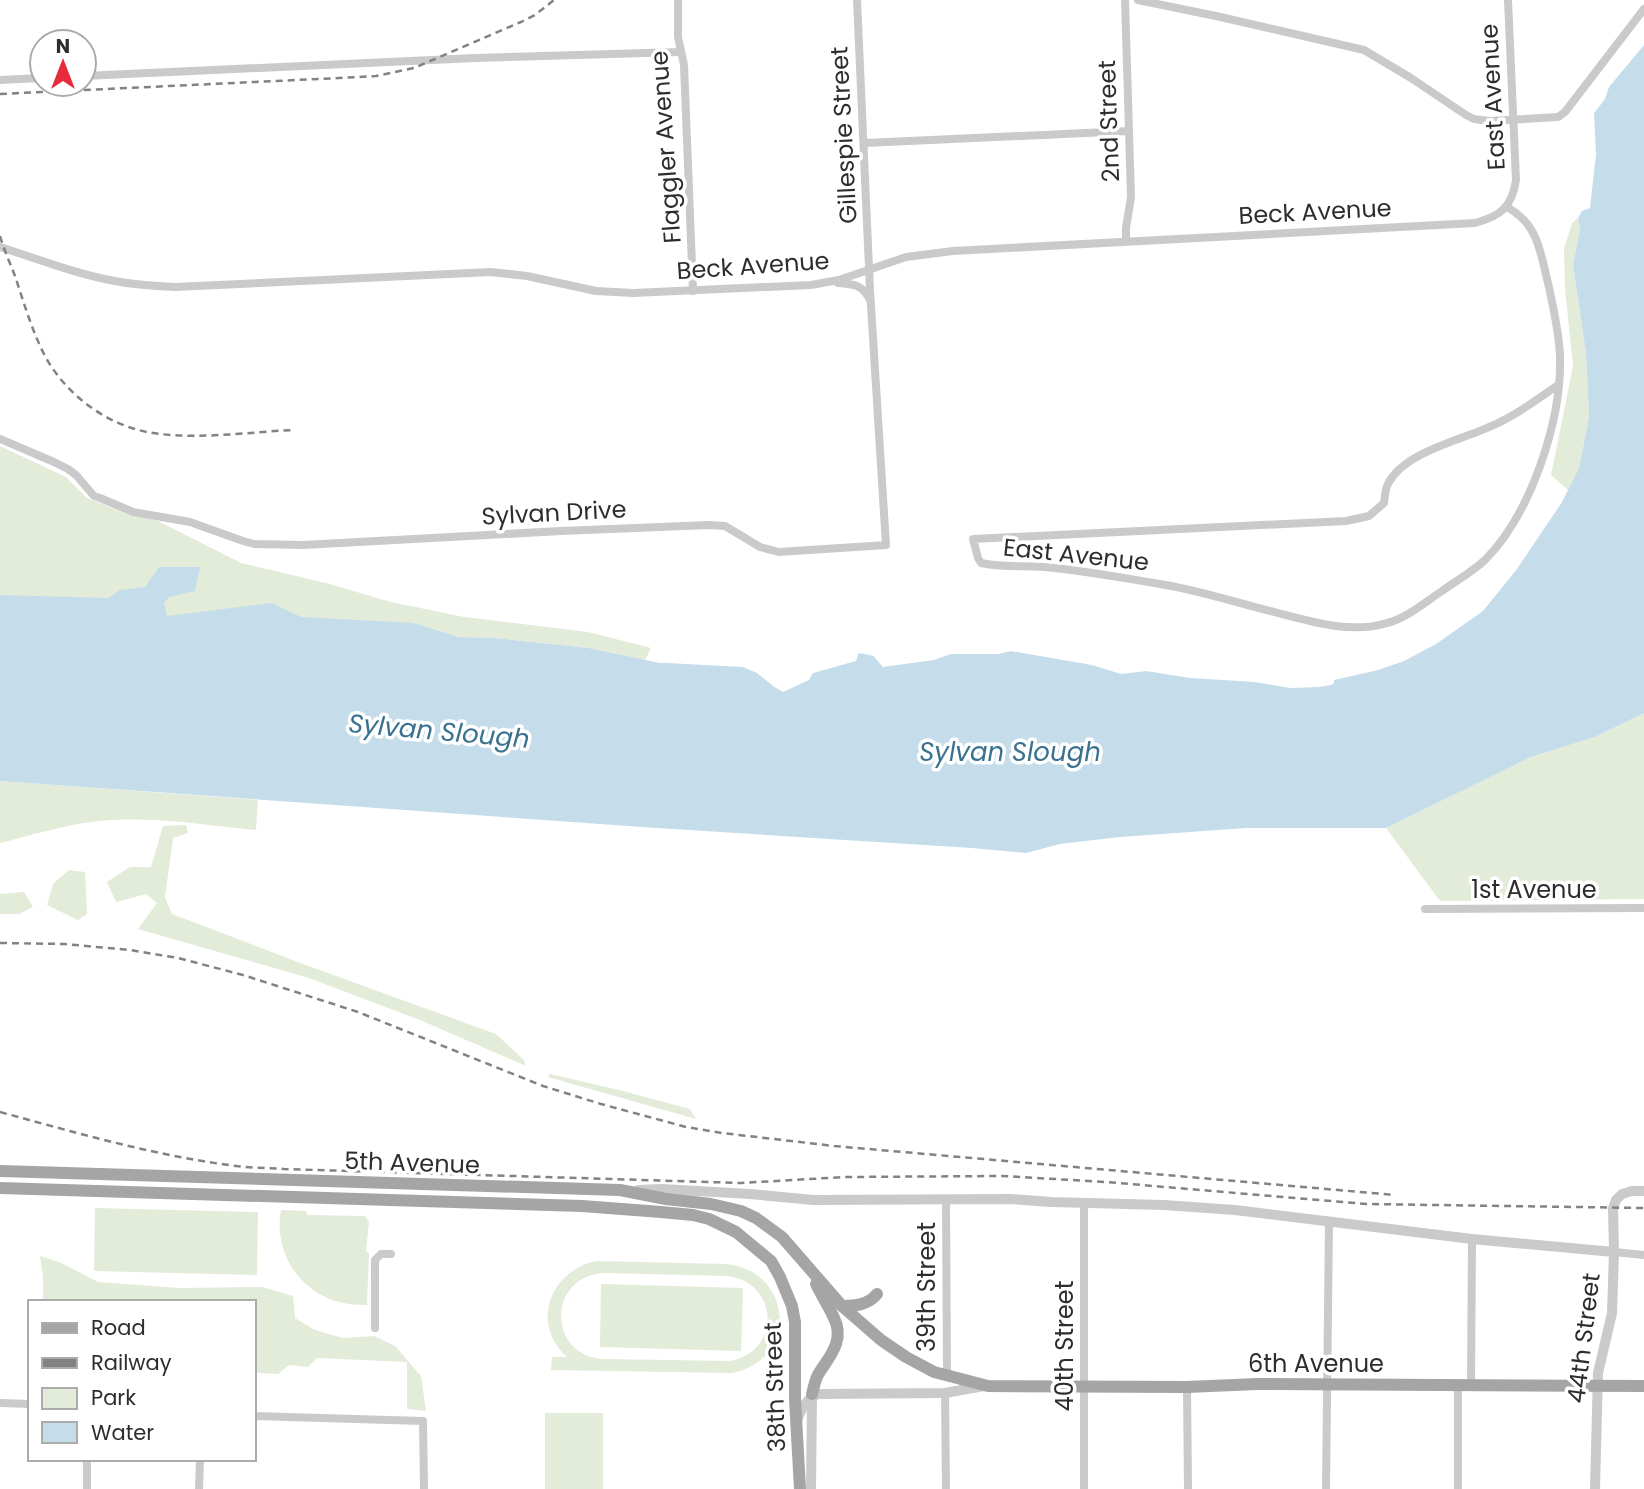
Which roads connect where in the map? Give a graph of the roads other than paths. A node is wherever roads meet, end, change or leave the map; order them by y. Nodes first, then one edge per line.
1 (678, 0) edge
2 (857, 0) edge
3 (1125, 0) edge
4 (1138, 0) edge
5 (1508, 0) edge
6 (1644, 9) edge
7 (681, 52) junction
8 (98, 75) edge
9 (28, 79) edge
10 (0, 80) edge
11 (1513, 119) junction
12 (1129, 131) junction
13 (864, 143) junction
14 (1507, 207) junction
15 (1126, 242) junction
16 (0, 247) edge
17 (870, 269) junction
18 (824, 283) junction
19 (693, 291) junction
20 (871, 301) junction
21 (1558, 385) junction
22 (0, 439) edge
23 (1644, 908) edge
24 (1425, 909) dead end
25 (0, 1171) edge
26 (0, 1188) edge
27 (620, 1190) junction
28 (1644, 1191) edge
29 (946, 1199) junction
30 (1083, 1202) junction
31 (1329, 1222) junction
32 (1472, 1240) junction
33 (760, 1251) joint
34 (1614, 1252) junction
35 (391, 1254) dead end
36 (1644, 1255) edge
37 (802, 1259) junction
38 (877, 1294) dead end
39 (842, 1306) junction
40 (375, 1328) dead end
41 (947, 1376) junction
42 (1327, 1385) junction
43 (1465, 1385) junction
44 (1597, 1385) junction
45 (988, 1386) junction
46 (1644, 1386) edge
47 (1084, 1387) junction
48 (1187, 1387) junction
49 (945, 1393) junction
50 (812, 1396) junction
51 (0, 1403) edge
52 (28, 1404) edge
53 (256, 1416) edge
54 (797, 1422) junction
55 (87, 1461) edge
56 (200, 1461) edge
57 (87, 1489) edge
58 (199, 1489) edge
59 (424, 1489) edge
60 (800, 1489) edge
61 (811, 1489) edge
62 (946, 1489) edge
63 (1084, 1489) edge
64 (1188, 1489) edge
65 (1326, 1489) edge
66 (1458, 1489) edge
67 (1595, 1489) edge

1 - 7 street, Flaggler Avenue
2 - 13 street, Gillespie Street
3 - 12 street, 2nd Street
4 - 11 street
5 - 11 street, East Avenue
6 - 11 street
7 - 8 street
7 - 19 street, Flaggler Avenue
9 - 10 street
11 - 14 street, East Avenue
12 - 13 street
12 - 15 street, 2nd Street
13 - 17 street, Gillespie Street
14 - 15 street, Beck Avenue
14 - 21 street, East Avenue
15 - 17 street, Beck Avenue
16 - 19 street, Beck Avenue
17 - 18 street, Beck Avenue
17 - 20 street, Sylvan Drive
18 - 19 street, Beck Avenue
18 - 20 street
20 - 22 street, Sylvan Drive
21 - 21 street, East Avenue
23 - 24 street, 1st Avenue
25 - 27 main road, 5th Avenue
26 - 33 main road, 5th Avenue
27 - 29 street
27 - 37 main road, 5th Avenue
28 - 34 street, 44th Street
29 - 30 street
29 - 41 street, 39th Street
30 - 31 street
30 - 47 street, 40th Street
31 - 32 street
31 - 42 street
32 - 34 street
32 - 43 street
33 - 54 main road, 38th Street
34 - 36 street
34 - 44 street, 44th Street
35 - 40 street
37 - 39 main road, 6th Avenue
37 - 50 main road
38 - 39 main road
39 - 41 main road, 6th Avenue
41 - 45 main road, 6th Avenue
42 - 43 main road, 6th Avenue
42 - 48 main road, 6th Avenue
42 - 65 street
43 - 44 main road, 6th Avenue
43 - 66 street
44 - 46 main road, 6th Avenue
44 - 67 street, 44th Street
45 - 47 main road, 6th Avenue
45 - 49 street, 6th Avenue
47 - 48 main road, 6th Avenue
47 - 63 street, 40th Street
48 - 64 street
49 - 50 street, 6th Avenue
49 - 62 street
50 - 54 street
50 - 61 street, 38th Street
51 - 52 street
53 - 59 street
54 - 60 main road, 38th Street
55 - 57 street
56 - 58 street

